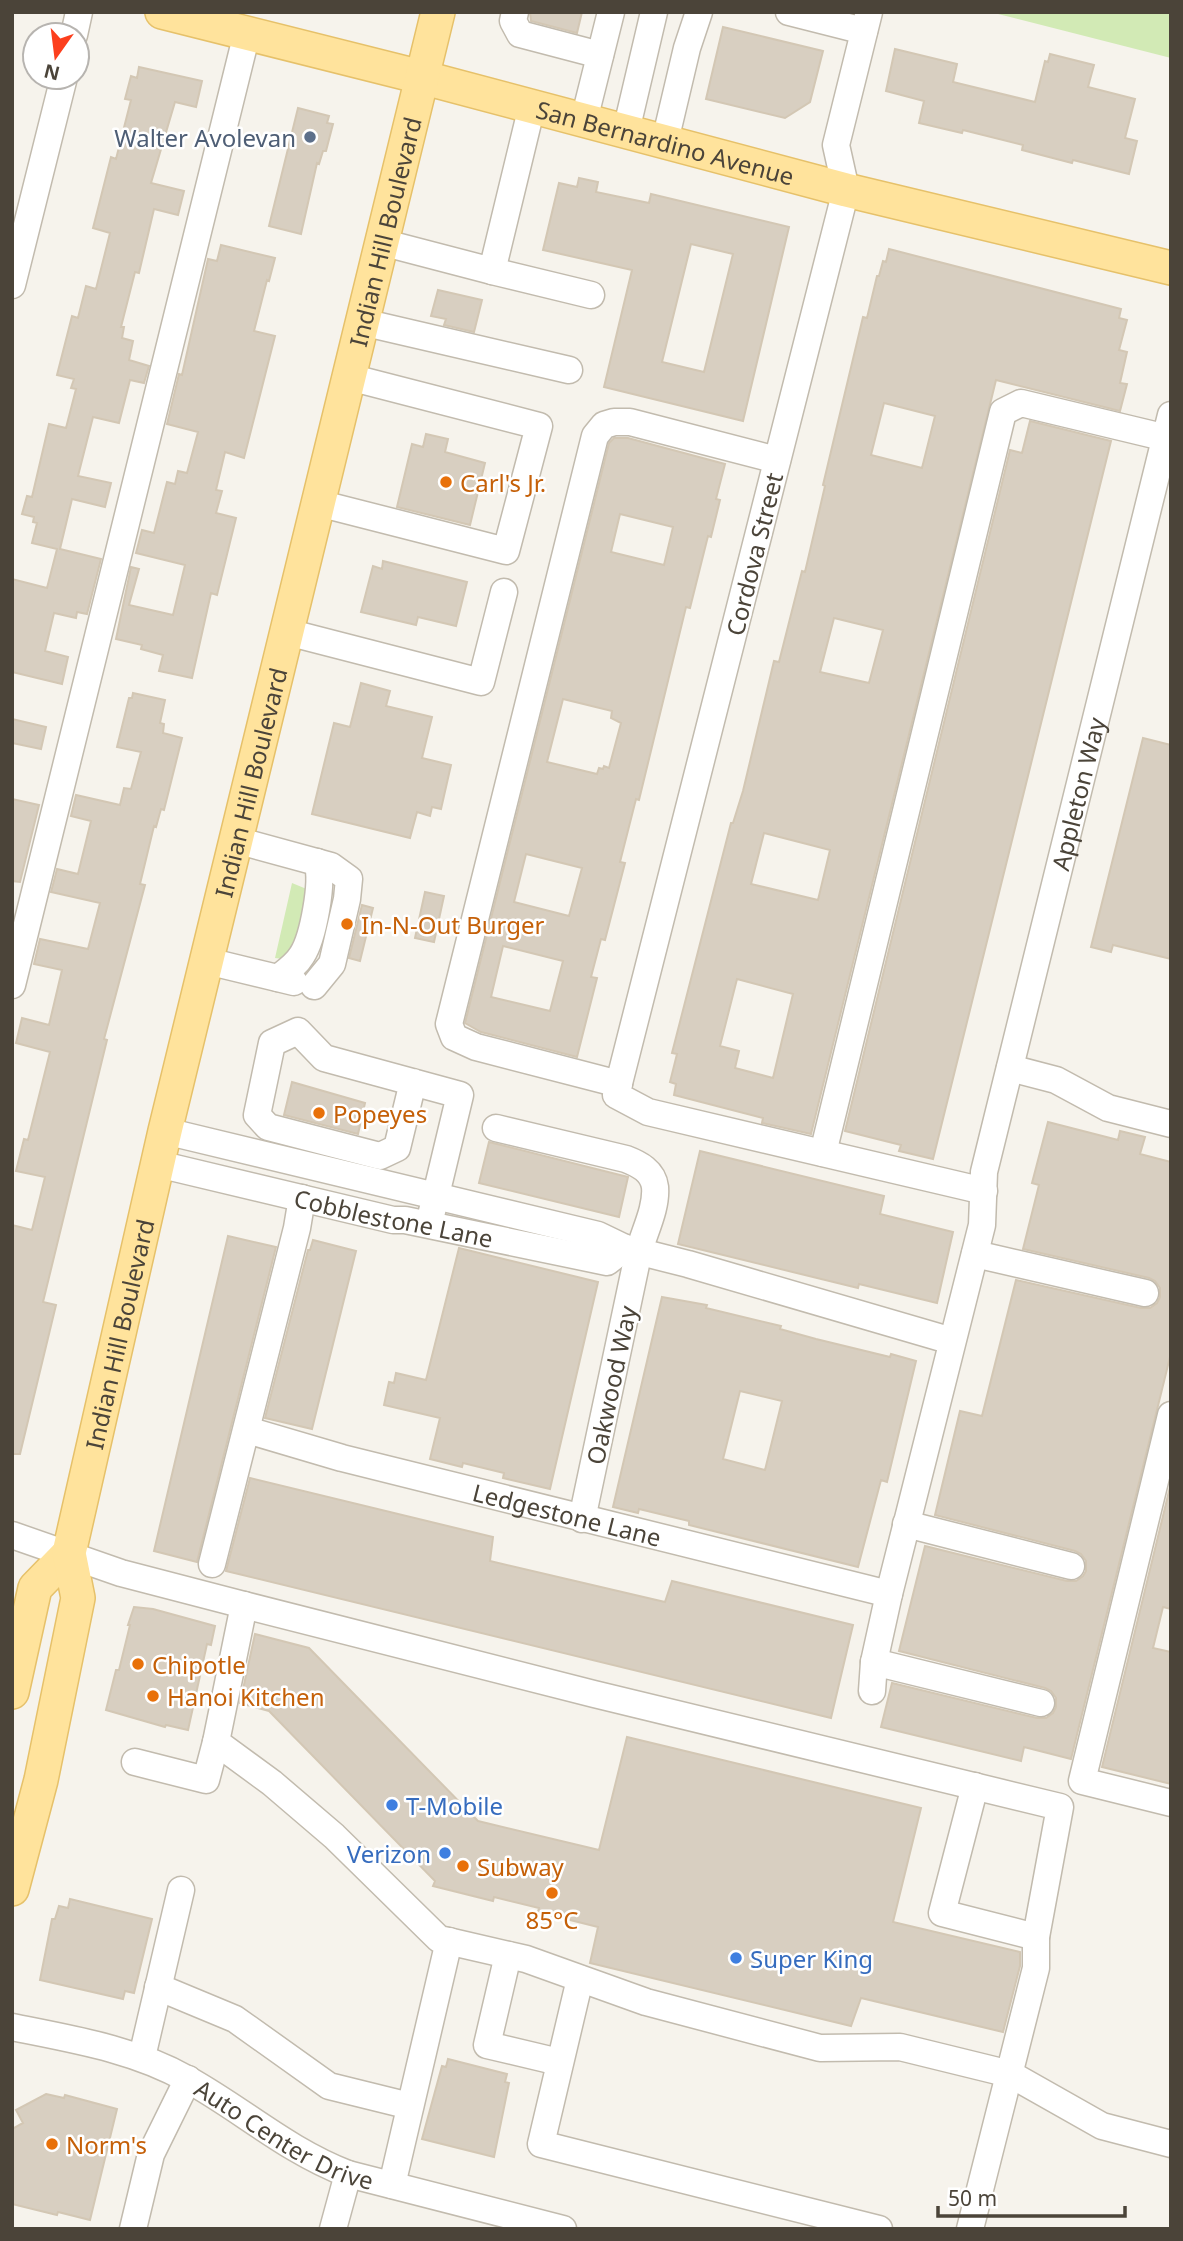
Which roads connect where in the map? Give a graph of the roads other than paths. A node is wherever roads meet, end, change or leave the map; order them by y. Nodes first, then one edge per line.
1 (162, 12) edge
2 (438, 12) edge
3 (515, 12) edge
4 (611, 12) edge
5 (654, 12) edge
6 (699, 12) edge
7 (789, 12) edge
8 (866, 22) edge
9 (230, 24) edge
10 (600, 55) junction
11 (421, 77) junction
12 (60, 91) edge
13 (532, 106) junction
14 (584, 120) junction
15 (626, 131) junction
16 (665, 141) junction
17 (846, 190) junction
18 (381, 242) junction
19 (1171, 268) edge
20 (492, 271) junction
21 (12, 285) edge
22 (591, 295) dead end
23 (362, 322) junction
24 (569, 370) dead end
25 (349, 377) junction
26 (1169, 431) edge
27 (777, 460) junction
28 (318, 503) junction
29 (503, 592) dead end
30 (286, 632) junction
31 (236, 841) junction
32 (308, 860) junction
33 (16, 958) edge
34 (207, 961) junction
35 (278, 978) junction
36 (12, 985) edge
37 (1010, 1068) junction
38 (413, 1082) junction
39 (618, 1089) junction
40 (1171, 1124) edge
41 (496, 1128) dead end
42 (166, 1131) junction
43 (823, 1153) junction
44 (158, 1164) junction
45 (984, 1182) junction
46 (436, 1195) junction
47 (302, 1198) junction
48 (429, 1224) junction
49 (632, 1250) junction
50 (975, 1254) junction
51 (1145, 1293) dead end
52 (952, 1340) junction
53 (1171, 1415) edge
54 (247, 1430) junction
55 (582, 1519) junction
56 (906, 1524) junction
57 (12, 1535) edge
58 (69, 1553) junction
59 (212, 1564) dead end
60 (1071, 1566) dead end
61 (889, 1594) junction
62 (244, 1605) junction
63 (20, 1618) edge
64 (874, 1662) junction
65 (872, 1691) dead end
66 (12, 1692) edge
67 (1041, 1703) dead end
68 (216, 1742) junction
69 (135, 1762) dead end
70 (975, 1786) junction
71 (1171, 1803) edge
72 (12, 1889) edge
73 (181, 1890) dead end
74 (1036, 1937) junction
75 (449, 1941) junction
76 (509, 1955) junction
77 (580, 1979) junction
78 (158, 1987) junction
79 (12, 2027) edge
80 (142, 2057) junction
81 (559, 2062) junction
82 (1010, 2074) junction
83 (188, 2079) junction
84 (410, 2106) junction
85 (1171, 2144) edge
86 (348, 2175) junction
87 (392, 2185) junction
88 (133, 2229) edge
89 (333, 2229) edge
90 (563, 2229) edge
91 (879, 2229) edge
92 (970, 2229) edge

1 - 9 main road, San Bernardino Avenue
2 - 11 main road, Indian Hill Boulevard
3 - 10 street
4 - 10 street
5 - 15 street
6 - 16 street
7 - 8 street
8 - 17 street, Cordova Street
9 - 11 main road, San Bernardino Avenue
9 - 33 street
10 - 14 street
11 - 13 main road, San Bernardino Avenue
11 - 18 main road, Indian Hill Boulevard
12 - 21 street
13 - 14 main road, San Bernardino Avenue
13 - 20 street
14 - 15 main road, San Bernardino Avenue
15 - 16 main road, San Bernardino Avenue
16 - 17 main road, San Bernardino Avenue
17 - 19 main road, San Bernardino Avenue
17 - 27 street, Cordova Street
18 - 20 street
18 - 23 main road, Indian Hill Boulevard
20 - 22 street
23 - 24 street
23 - 25 main road, Indian Hill Boulevard
25 - 28 main road, Indian Hill Boulevard
25 - 28 street
26 - 37 street, Appleton Way
26 - 43 street
27 - 39 street, Cordova Street
27 - 39 street
28 - 30 main road, Indian Hill Boulevard
29 - 30 street
30 - 31 main road, Indian Hill Boulevard
31 - 32 street
31 - 34 main road, Indian Hill Boulevard
32 - 35 street
32 - 35 street
33 - 36 street
34 - 35 street
34 - 42 main road, Indian Hill Boulevard
37 - 40 street
37 - 45 street, Appleton Way
38 - 38 street
38 - 46 street
39 - 43 street
41 - 49 street, Oakwood Way
42 - 44 main road, Indian Hill Boulevard
42 - 46 street, Cobblestone Lane
43 - 45 street
44 - 47 street, Cobblestone Lane
44 - 58 main road, Indian Hill Boulevard
45 - 50 street, Appleton Way
46 - 48 street
46 - 49 street, Cobblestone Lane
47 - 48 street, Cobblestone Lane
47 - 54 street
48 - 49 street, Cobblestone Lane
49 - 52 street, Cobblestone Lane
49 - 55 street, Oakwood Way
50 - 51 street
50 - 52 street, Appleton Way
52 - 56 street, Appleton Way
53 - 71 street
54 - 55 street, Ledgestone Lane
54 - 59 street
55 - 61 street, Ledgestone Lane
56 - 60 street
56 - 61 street, Appleton Way
57 - 58 street
58 - 62 street
58 - 63 main road
58 - 72 main road
61 - 64 street, Appleton Way
62 - 68 street
62 - 70 street
63 - 66 main road
64 - 65 street, Appleton Way
64 - 67 street
68 - 69 street
68 - 75 street
70 - 74 street
70 - 74 street
73 - 78 street
74 - 82 street
75 - 76 street
75 - 84 street
76 - 77 street
76 - 81 street
77 - 81 street
77 - 82 street
78 - 80 street
78 - 84 street
79 - 80 street, Auto Center Drive
80 - 83 street, Auto Center Drive
81 - 91 street
82 - 85 street
82 - 92 street
83 - 86 street, Auto Center Drive
83 - 88 street
84 - 87 street
86 - 87 street, Auto Center Drive
86 - 89 street
87 - 90 street, Auto Center Drive

